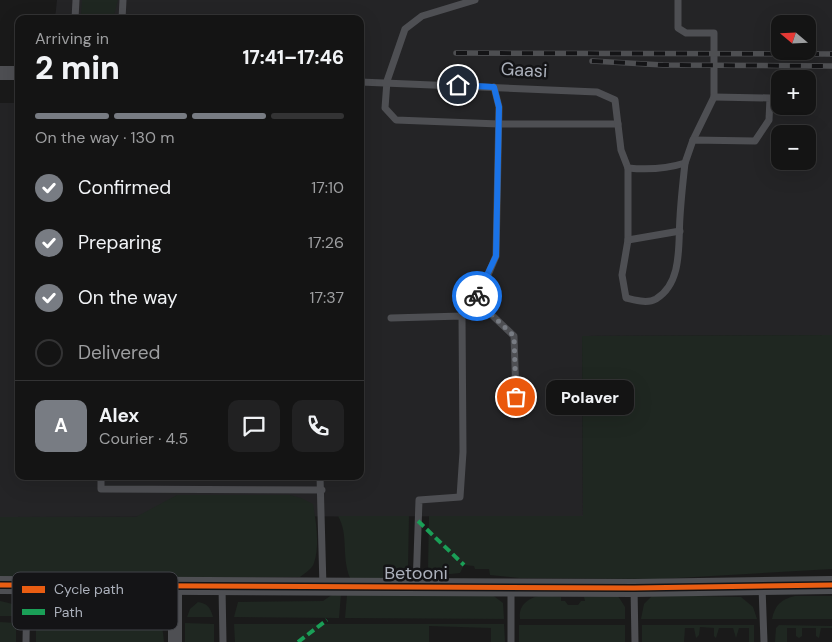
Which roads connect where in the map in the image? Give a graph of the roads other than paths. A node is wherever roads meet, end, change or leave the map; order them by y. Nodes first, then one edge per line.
1 (76, 0) edge
2 (123, 0) edge
3 (475, 0) edge
4 (678, 0) edge
5 (75, 15) edge
6 (122, 15) edge
7 (0, 72) edge
8 (15, 73) edge
9 (387, 81) junction
10 (364, 82) edge
11 (494, 87) junction
12 (714, 97) junction
13 (499, 124) junction
14 (618, 124) junction
15 (693, 140) junction
16 (685, 163) junction
17 (628, 168) junction
18 (680, 232) junction
19 (628, 240) junction
20 (475, 299) junction
21 (462, 316) junction
22 (391, 318) dead end
23 (516, 397) dead end
24 (101, 480) edge
25 (321, 480) edge
26 (322, 490) junction
27 (832, 585) edge
28 (222, 586) junction
29 (762, 586) junction
30 (178, 587) edge
31 (323, 587) junction
32 (416, 587) junction
33 (511, 587) junction
34 (634, 588) junction
35 (223, 642) edge
36 (511, 642) edge
37 (635, 642) edge
38 (764, 642) edge

1 - 5 lane
2 - 6 lane
3 - 9 lane
4 - 12 lane
7 - 8 street
9 - 10 lane, Gaasi
9 - 11 lane, Gaasi
9 - 13 lane
11 - 13 lane
11 - 14 lane, Gaasi
12 - 15 lane
12 - 15 lane
13 - 14 lane
13 - 20 lane
14 - 17 lane
15 - 16 lane
16 - 17 lane
16 - 18 lane
17 - 19 lane
18 - 19 lane
18 - 19 lane
20 - 21 lane
20 - 23 lane
21 - 22 lane
21 - 32 lane
24 - 26 lane
25 - 26 lane
26 - 31 lane
27 - 29 street, Betooni
28 - 30 street, Betooni
28 - 31 street, Betooni
28 - 35 lane
29 - 34 street, Betooni
29 - 38 lane
31 - 32 street, Betooni
32 - 33 street, Betooni
33 - 34 street, Betooni
33 - 36 lane
34 - 37 lane

